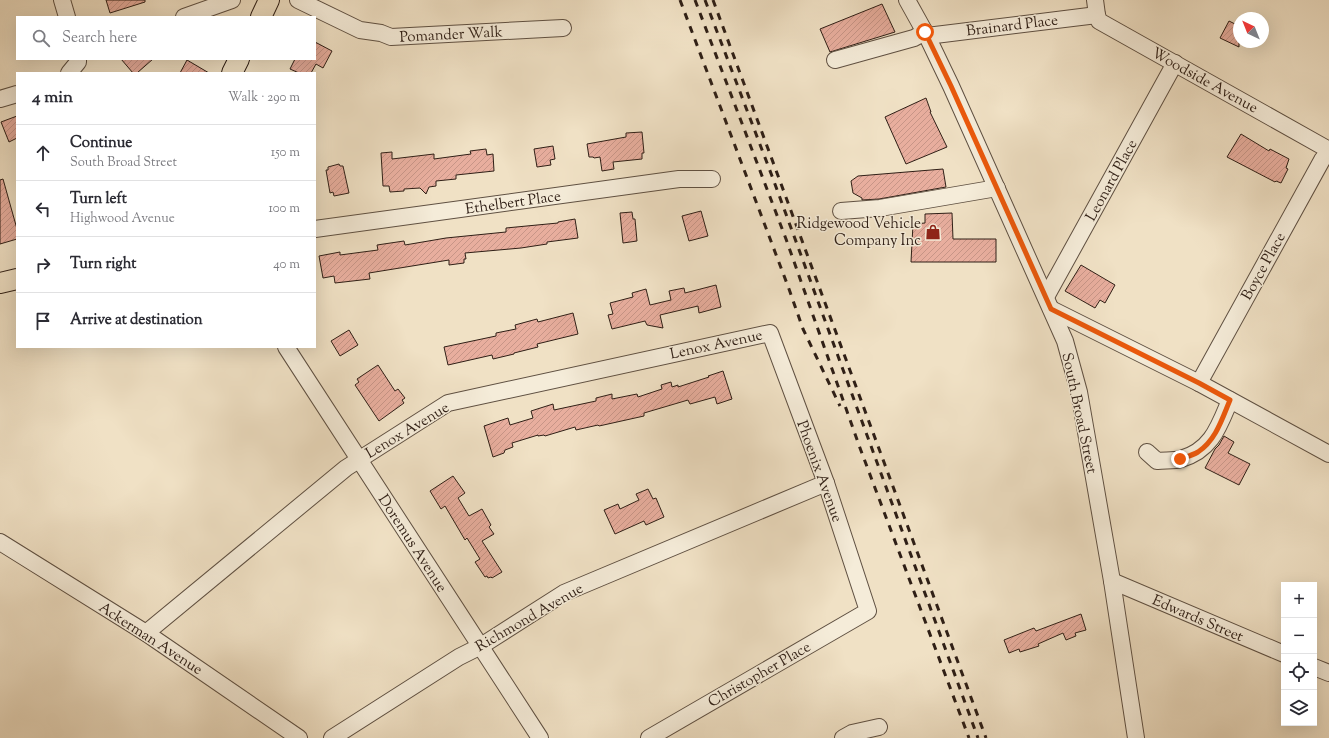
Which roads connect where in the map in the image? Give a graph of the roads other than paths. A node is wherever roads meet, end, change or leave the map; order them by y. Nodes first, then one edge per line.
1 (62, 0) edge
2 (232, 0) edge
3 (269, 0) edge
4 (298, 0) edge
5 (908, 0) edge
6 (1096, 7) edge
7 (67, 16) edge
8 (187, 16) edge
9 (261, 16) edge
10 (563, 28) dead end
11 (926, 34) junction
12 (78, 60) edge
13 (238, 60) edge
14 (835, 60) dead end
15 (1175, 63) junction
16 (70, 72) edge
17 (232, 72) edge
18 (16, 94) edge
19 (0, 99) edge
20 (1329, 151) edge
21 (712, 179) dead end
22 (997, 188) junction
23 (841, 211) dead end
24 (316, 229) edge
25 (16, 279) edge
26 (0, 283) edge
27 (1049, 303) junction
28 (770, 333) joint
29 (287, 348) edge
30 (1199, 383) junction
31 (1230, 400) junction
32 (1147, 452) dead end
33 (1329, 454) edge
34 (358, 460) junction
35 (826, 483) junction
36 (0, 542) edge
37 (1112, 582) junction
38 (868, 611) joint
39 (146, 633) junction
40 (481, 646) junction
41 (1281, 653) edge
42 (1317, 668) edge
43 (1329, 673) edge
44 (879, 727) dead end
45 (299, 738) edge
46 (332, 738) edge
47 (540, 738) edge
48 (650, 738) edge
49 (843, 738) edge
50 (1136, 738) edge

1 - 7 street
2 - 8 street
3 - 9 main road
4 - 10 street, Pomander Walk
5 - 11 street, South Broad Street
6 - 11 street, Brainard Place
6 - 15 street, Woodside Avenue
11 - 14 street, Brainard Place
11 - 22 street, South Broad Street
12 - 16 street
13 - 17 main road
15 - 20 street, Woodside Avenue
15 - 27 street, Leonard Place
18 - 19 street
20 - 30 street, Boyce Place
21 - 24 street, Ethelbert Place
22 - 23 street
22 - 27 street, South Broad Street
25 - 26 main road
27 - 30 street
27 - 37 street, South Broad Street
28 - 34 street, Lenox Avenue
28 - 35 street, Phoenix Avenue
29 - 34 street, Doremus Avenue
30 - 31 street
31 - 32 street
31 - 33 street
34 - 39 street, Lenox Avenue
34 - 40 street, Doremus Avenue
35 - 38 street, Phoenix Avenue
35 - 40 street, Richmond Avenue
36 - 39 street, Ackerman Avenue
37 - 41 street, Edwards Street
37 - 50 street, South Broad Street
38 - 48 street, Christopher Place
39 - 45 street, Ackerman Avenue
40 - 46 street, Richmond Avenue
40 - 47 street, Doremus Avenue
42 - 43 street
44 - 49 street

